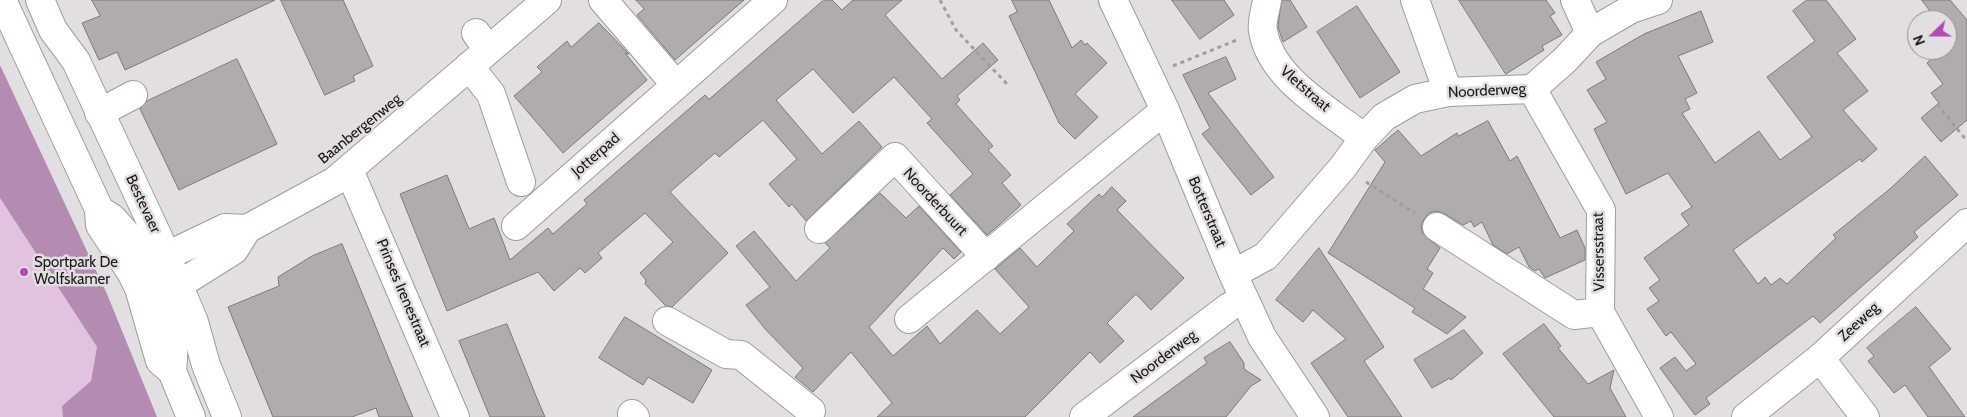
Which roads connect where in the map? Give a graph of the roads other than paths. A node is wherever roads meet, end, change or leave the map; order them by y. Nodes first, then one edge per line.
1 (2, 0) edge
2 (40, 0) edge
3 (603, 0) edge
4 (773, 0) edge
5 (1113, 0) edge
6 (1267, 0) edge
7 (1415, 0) edge
8 (1576, 0) edge
9 (1658, 0) edge
10 (540, 2) edge
11 (1590, 33) junction
12 (478, 50) junction
13 (676, 85) junction
14 (1532, 89) junction
15 (1448, 92) junction
16 (133, 95) dead end
17 (1165, 110) junction
18 (99, 113) junction
19 (1364, 138) junction
20 (349, 170) junction
21 (521, 182) dead end
22 (99, 209) junction
23 (1967, 223) edge
24 (516, 226) dead end
25 (1437, 227) road end
26 (247, 228) junction
27 (819, 229) dead end
28 (986, 257) junction
29 (159, 259) junction
30 (1233, 274) junction
31 (161, 288) junction
32 (1244, 299) junction
33 (1600, 312) junction
34 (909, 319) dead end
35 (667, 321) dead end
36 (1820, 358) junction
37 (805, 415) edge
38 (191, 417) edge
39 (227, 417) edge
40 (455, 417) edge
41 (1084, 417) edge
42 (1315, 417) edge
43 (1659, 417) edge
44 (1746, 417) edge
45 (1865, 417) edge

1 - 22 street, Bestevaer
2 - 18 street, Bestevaer
3 - 13 street
4 - 13 street, Jotterpad
5 - 17 street, Botterstraat
6 - 19 street, Vletstraat
7 - 15 street
8 - 11 street
9 - 11 street, Noorderweg
10 - 12 street, Baanbergenweg
11 - 14 street, Noorderweg
12 - 20 street, Baanbergenweg
12 - 21 street
13 - 24 street, Jotterpad
14 - 15 street, Noorderweg
14 - 33 street, Vissersstraat
15 - 19 street, Noorderweg
16 - 18 street
17 - 28 street
17 - 30 street, Botterstraat
18 - 29 street, Bestevaer
19 - 30 street, Noorderweg
20 - 26 street, Baanbergenweg
20 - 40 street, Prinses Irenestraat
22 - 29 street, Bestevaer
22 - 31 street, Bestevaer
23 - 36 street, Zeeweg
25 - 33 street
26 - 29 street, Baanbergenweg
26 - 31 street
27 - 28 street, Noorderbuurt
28 - 34 street
29 - 31 street
29 - 31 street, Bestevaer
30 - 32 street, Botterstraat
31 - 38 street, Bestevaer
31 - 39 street, Bestevaer
32 - 41 street, Noorderweg
32 - 42 street, Botterstraat
33 - 43 street, Vissersstraat
35 - 37 street
36 - 44 street, Zeeweg
36 - 45 street

